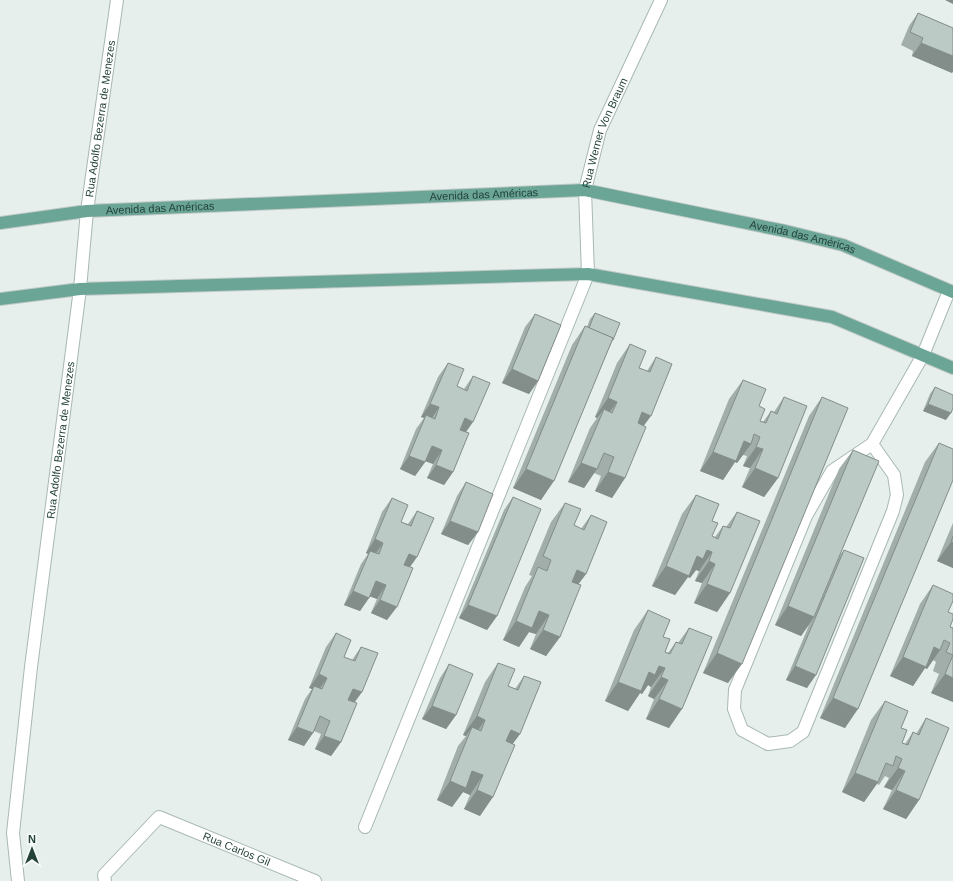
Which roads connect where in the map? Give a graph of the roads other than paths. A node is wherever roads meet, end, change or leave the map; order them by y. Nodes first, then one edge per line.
1 (117, 0) edge
2 (661, 0) edge
3 (585, 190) junction
4 (87, 211) junction
5 (0, 223) edge
6 (588, 274) junction
7 (80, 289) junction
8 (951, 291) edge
9 (0, 299) edge
10 (923, 355) junction
11 (953, 368) edge
12 (872, 444) junction
13 (365, 827) dead end
14 (18, 881) edge
15 (104, 881) edge
16 (315, 881) edge

1 - 4 street, Rua Adolfo Bezerra de Menezes
2 - 3 street, Rua Werner Von Braum
3 - 4 main road, Avenida das Américas
3 - 6 street, Rua Werner Von Braum
3 - 8 main road, Avenida das Américas
4 - 5 main road, Avenida das Américas
4 - 7 street, Rua Adolfo Bezerra de Menezes
6 - 7 main road
6 - 10 main road
6 - 13 street
7 - 9 main road
7 - 14 street, Rua Adolfo Bezerra de Menezes
8 - 10 street
10 - 11 main road
10 - 12 street
12 - 12 street
15 - 16 street, Rua Carlos Gil

